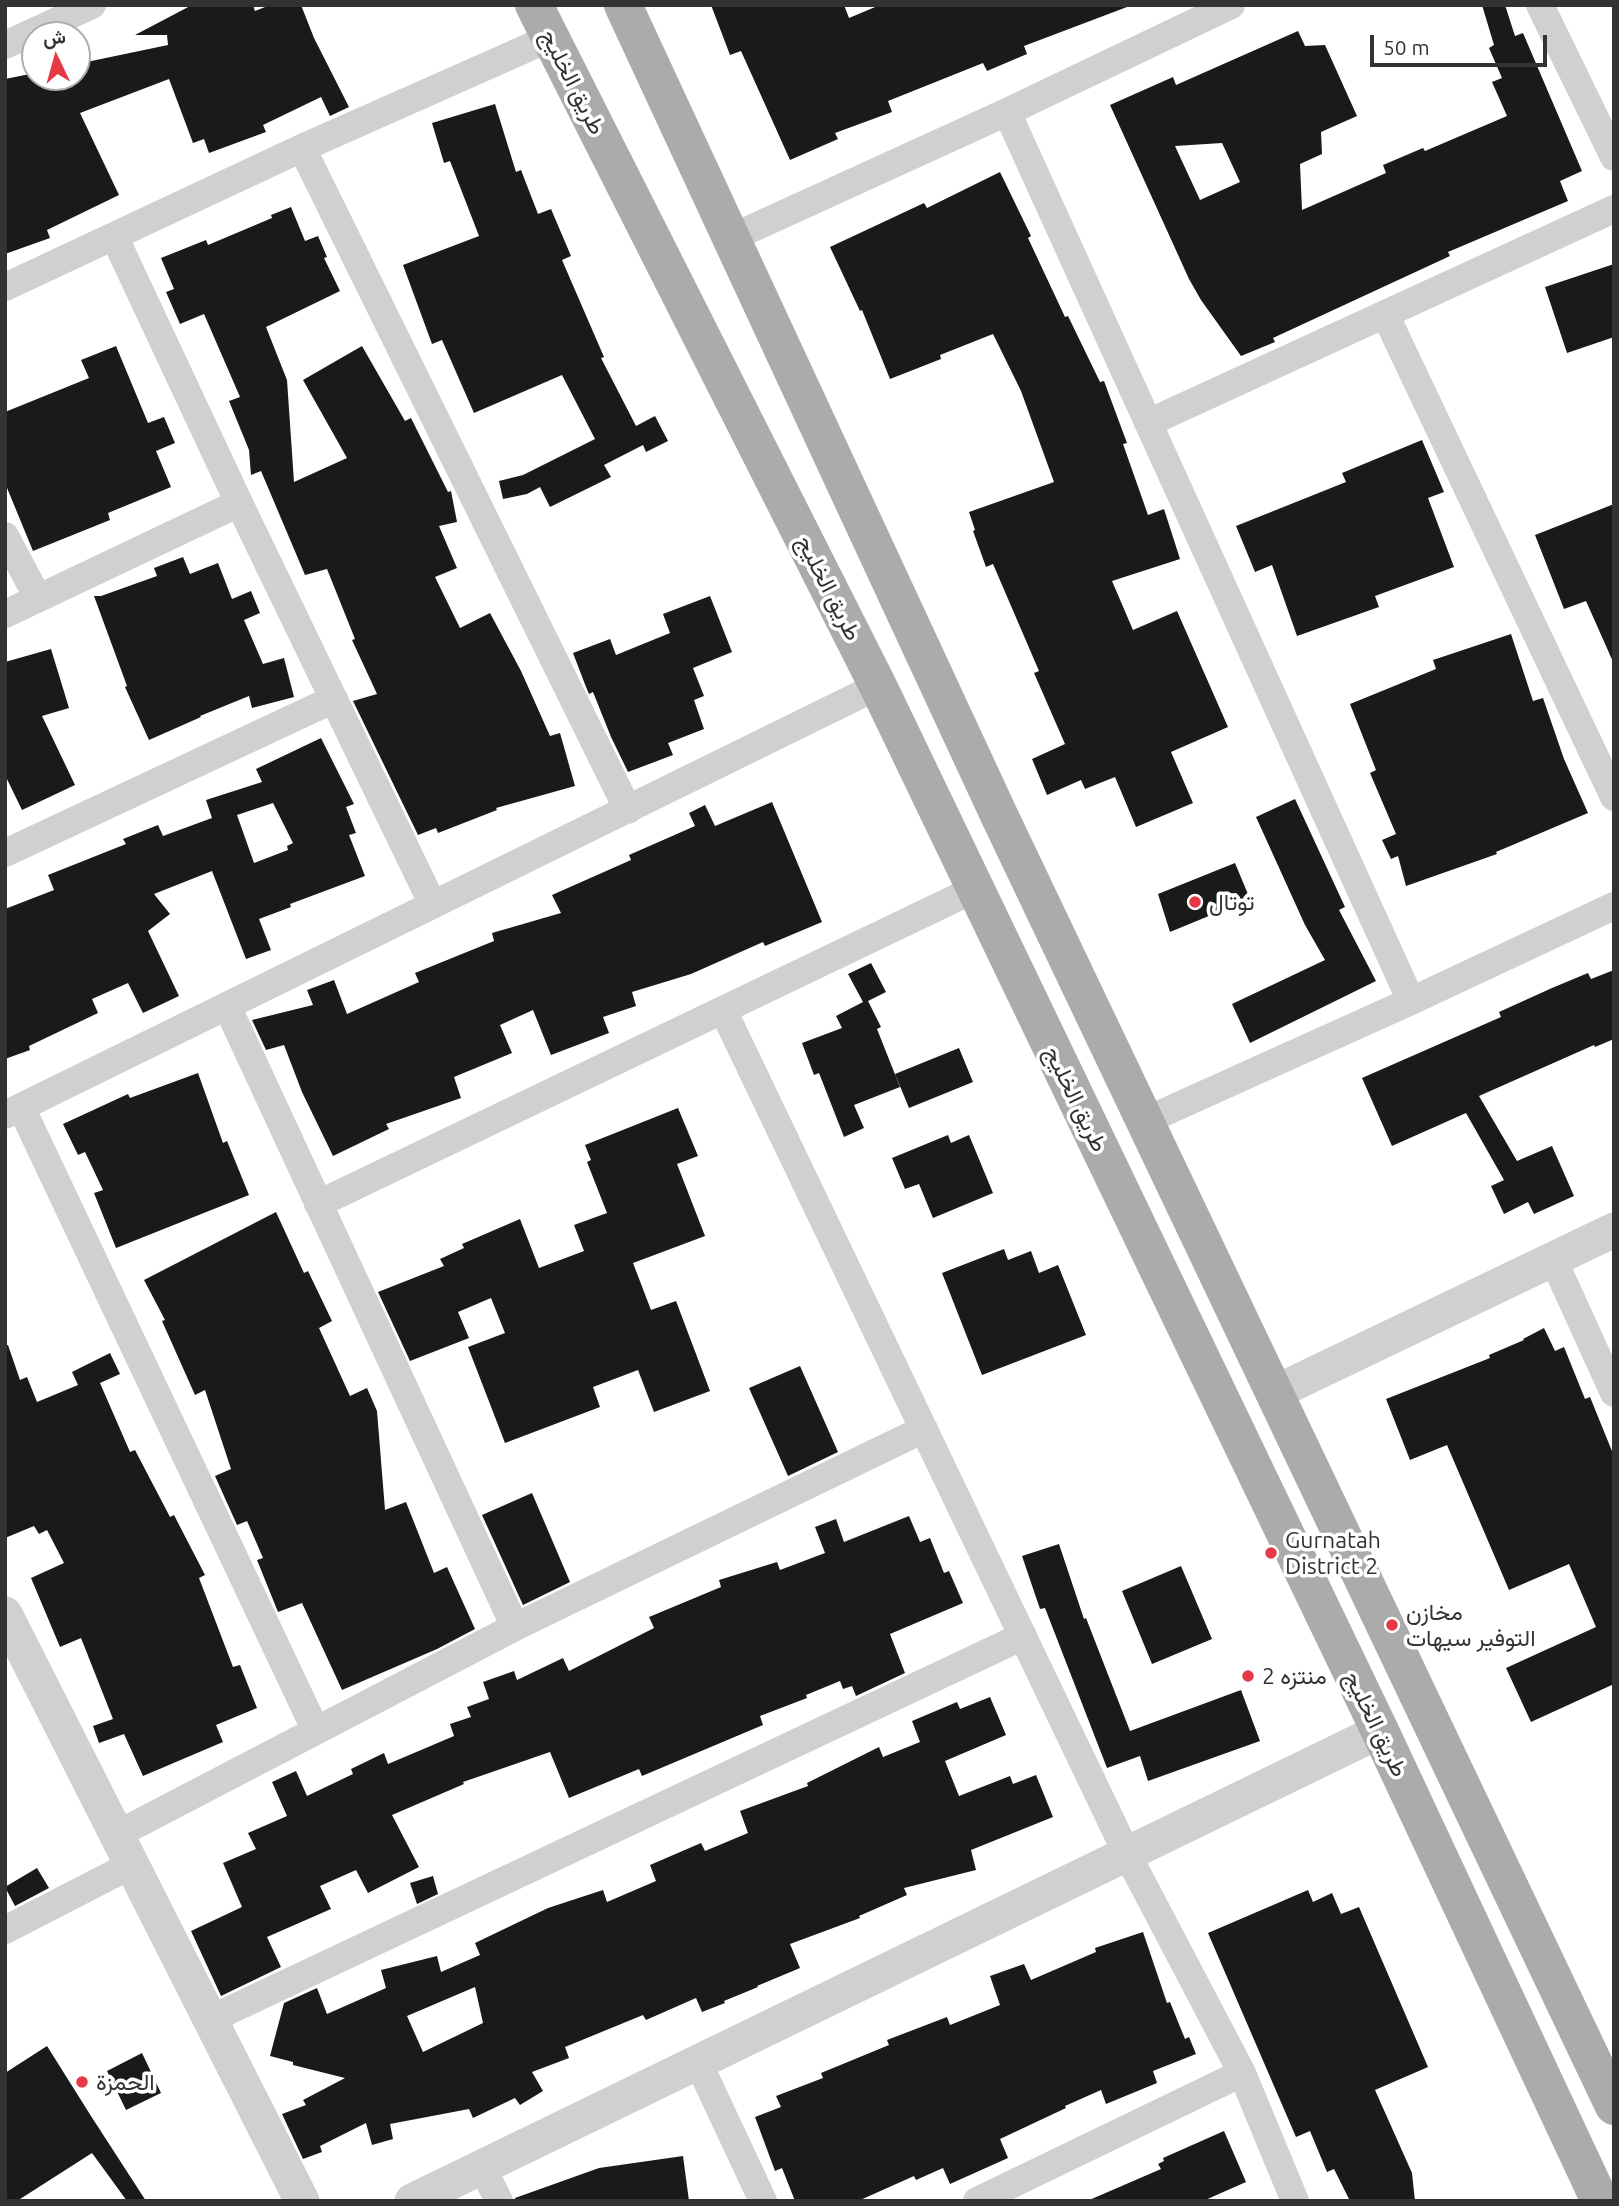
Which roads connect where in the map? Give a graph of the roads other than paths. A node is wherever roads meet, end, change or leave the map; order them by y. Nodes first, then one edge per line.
1 (92, 5) edge
2 (623, 5) edge
3 (1231, 5) edge
4 (1540, 5) edge
5 (542, 22) edge
6 (5, 45) edge
7 (1007, 113) junction
8 (302, 148) junction
9 (1614, 157) edge
10 (1614, 209) edge
11 (114, 236) junction
12 (731, 238) junction
13 (5, 287) edge
14 (1385, 314) junction
15 (1148, 423) junction
16 (239, 503) junction
17 (5, 536) edge
18 (38, 598) junction
19 (5, 614) edge
20 (878, 686) junction
21 (334, 699) junction
22 (1614, 797) edge
23 (628, 810) junction
24 (5, 853) edge
25 (975, 889) junction
26 (433, 905) junction
27 (1614, 906) edge
28 (1410, 1001) junction
29 (227, 1006) junction
30 (723, 1010) junction
31 (13, 1111) edge
32 (1145, 1121) junction
33 (318, 1204) junction
34 (1614, 1230) edge
35 (1553, 1259) junction
36 (1274, 1393) junction
37 (1614, 1393) edge
38 (924, 1429) junction
39 (5, 1614) edge
40 (515, 1627) junction
41 (1023, 1636) junction
42 (316, 1731) junction
43 (1380, 1731) junction
44 (123, 1850) junction
45 (1126, 1854) junction
46 (5, 1930) edge
47 (211, 2019) junction
48 (698, 2062) junction
49 (1242, 2073) junction
50 (1614, 2106) edge
51 (482, 2167) junction
52 (302, 2201) edge
53 (412, 2201) edge
54 (499, 2201) edge
55 (762, 2201) edge
56 (976, 2201) edge
57 (1296, 2201) edge
58 (1600, 2201) edge

1 - 6 street
2 - 12 main road
3 - 7 street
4 - 9 street
5 - 8 street
5 - 20 main road, طريق الخليج
7 - 12 street
7 - 15 street
8 - 11 street
8 - 23 street
10 - 14 street
11 - 13 street
11 - 16 street
12 - 32 main road
14 - 15 street
14 - 22 street
15 - 28 street
16 - 18 street
16 - 21 street
17 - 18 street
18 - 19 street
20 - 23 street
20 - 25 main road, طريق الخليج
21 - 24 street
21 - 26 street
23 - 26 street
25 - 30 street
25 - 43 main road, طريق الخليج
26 - 29 street
27 - 28 street
28 - 32 street
29 - 31 street
29 - 33 street
30 - 33 street
30 - 38 street
31 - 42 street
32 - 36 main road
33 - 40 street
34 - 35 street
35 - 36 street
35 - 37 street
36 - 50 main road
38 - 40 street
38 - 41 street
39 - 44 street
40 - 42 street
41 - 45 street
41 - 47 street
42 - 44 street
43 - 45 street
43 - 58 main road, طريق الخليج
44 - 46 street
44 - 47 street
45 - 48 street
45 - 49 street
47 - 52 street
48 - 51 street
48 - 55 street
49 - 56 street
49 - 57 street
51 - 53 street
51 - 54 street

